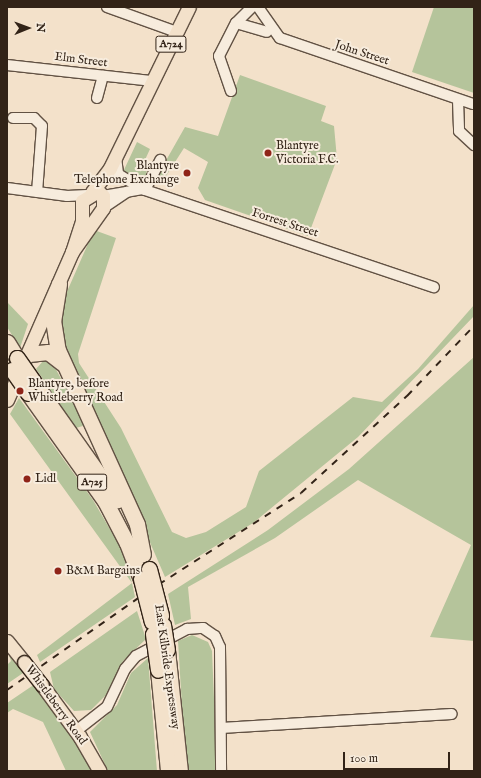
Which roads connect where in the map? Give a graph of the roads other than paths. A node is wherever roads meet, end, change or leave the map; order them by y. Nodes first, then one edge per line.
1 (107, 7) edge
2 (189, 7) edge
3 (252, 7) edge
4 (258, 7) edge
5 (236, 22) junction
6 (177, 32) junction
7 (267, 32) dead end
8 (7, 65) edge
9 (103, 76) junction
10 (152, 81) junction
11 (231, 91) dead end
12 (97, 98) dead end
13 (458, 100) junction
14 (472, 104) dead end
15 (13, 118) dead end
16 (474, 145) edge
17 (116, 155) junction
18 (160, 160) dead end
19 (7, 188) edge
20 (143, 189) junction
21 (37, 192) junction
22 (94, 201) junction
23 (72, 252) junction
24 (59, 284) junction
25 (434, 287) dead end
26 (7, 342) edge
27 (16, 361) edge
28 (62, 363) junction
29 (30, 387) junction
30 (7, 400) edge
31 (143, 554) junction
32 (145, 574) junction
33 (157, 624) junction
34 (7, 641) edge
35 (452, 714) dead end
36 (221, 728) junction
37 (76, 731) junction
38 (100, 771) edge
39 (168, 771) edge
40 (180, 771) edge
41 (221, 771) edge

1 - 6 street
2 - 6 main road, A724
3 - 5 street
4 - 13 street, John Street
5 - 7 street
5 - 11 street
6 - 10 main road, A724
8 - 9 street, Elm Street
9 - 10 street, Elm Street
9 - 12 street
10 - 17 main road, A724
13 - 14 street, John Street
13 - 16 street
15 - 21 street
17 - 20 street, Forrest Street
17 - 22 main road, A724
18 - 20 street
19 - 21 street
20 - 22 street
20 - 25 street, Forrest Street
21 - 22 street
22 - 23 main road, A724
22 - 23 main road, A724
23 - 24 main road, A724
24 - 27 main road, A724
24 - 28 highway, A725
26 - 27 highway, East Kilbride Expressway / A725
27 - 28 highway
27 - 29 highway, East Kilbride Expressway / A725, bridge
27 - 30 main road, A724
28 - 31 highway, A725
29 - 31 highway, East Kilbride Expressway / A725
29 - 32 highway, A725
31 - 32 highway, East Kilbride Expressway / A725
32 - 33 highway, East Kilbride Expressway / A725, bridge
33 - 39 highway, East Kilbride Expressway / A725, bridge
33 - 40 highway, East Kilbride Expressway / A725, bridge
34 - 37 main road, Whistleberry Road, bridge
35 - 36 street
36 - 37 street
36 - 41 street
37 - 38 main road, Whistleberry Road

